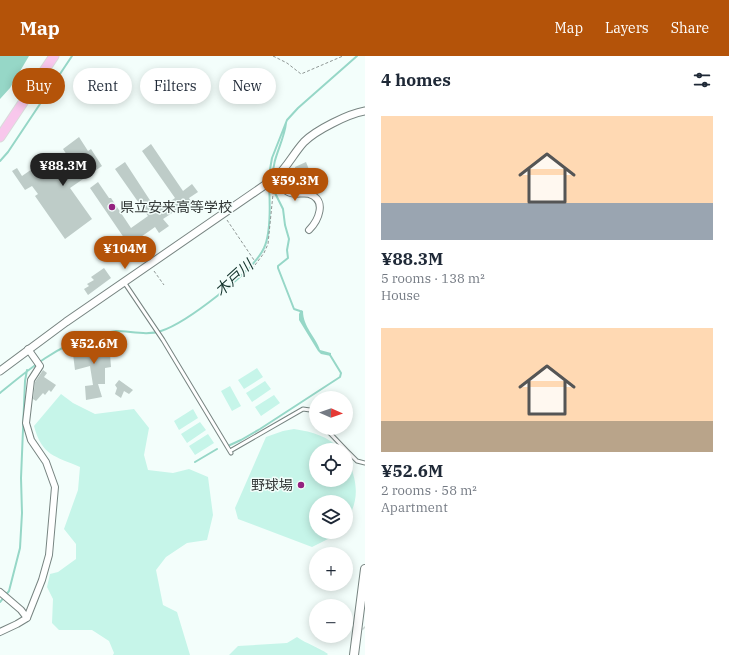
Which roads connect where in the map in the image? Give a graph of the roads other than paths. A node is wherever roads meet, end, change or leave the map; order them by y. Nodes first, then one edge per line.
1 (54, 56) edge
2 (365, 112) edge
3 (0, 137) edge
4 (276, 178) junction
5 (309, 230) dead end
6 (124, 282) junction
7 (28, 349) junction
8 (0, 371) edge
9 (309, 410) edge
10 (332, 435) edge
11 (339, 443) edge
12 (353, 457) edge
13 (365, 464) edge
14 (365, 569) edge
15 (0, 592) edge
16 (27, 618) junction
17 (361, 627) edge
18 (0, 632) edge
19 (354, 655) edge

1 - 3 main road
2 - 4 street
4 - 5 street
4 - 6 street
6 - 7 street
6 - 9 lane
7 - 8 street
7 - 16 street
10 - 11 lane
12 - 13 lane
14 - 17 main road
15 - 16 street
16 - 18 street
17 - 19 main road

